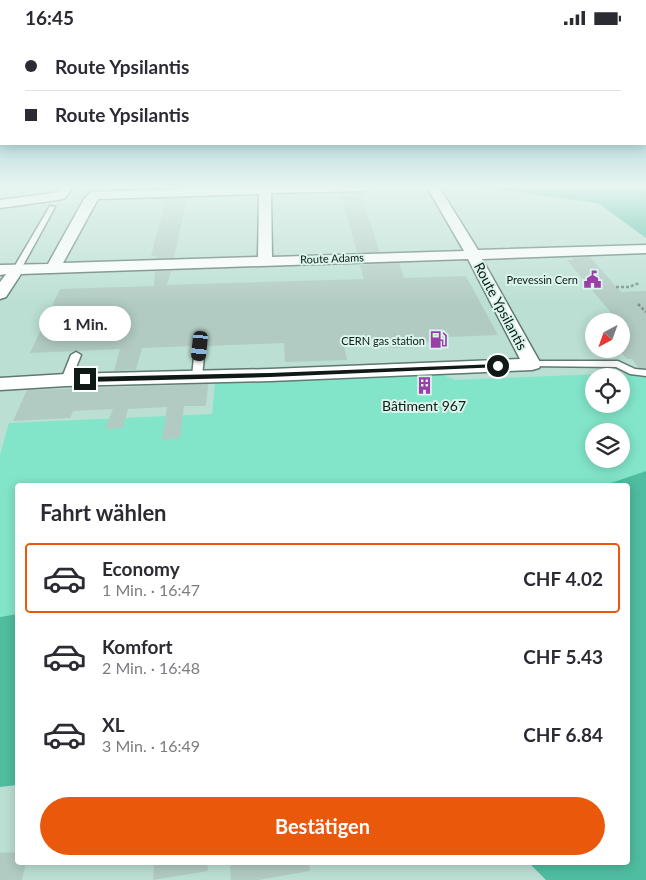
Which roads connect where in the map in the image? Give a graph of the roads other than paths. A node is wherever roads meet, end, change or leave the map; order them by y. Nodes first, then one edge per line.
1 (41, 226) edge
2 (75, 226) edge
3 (265, 226) edge
4 (458, 226) edge
5 (646, 249) edge
6 (473, 255) junction
7 (265, 260) junction
8 (53, 268) junction
9 (17, 269) junction
10 (0, 270) edge
11 (0, 294) edge
12 (200, 346) dead end
13 (76, 355) dead end
14 (532, 364) junction
15 (646, 373) edge
16 (197, 377) junction
17 (66, 380) junction
18 (0, 384) edge

1 - 9 lane
2 - 8 street
3 - 7 street
4 - 6 street, Route Ypsilantis
5 - 6 street, Route Adams
6 - 7 street, Route Adams
6 - 14 street, Route Ypsilantis
7 - 8 street, Route Adams
8 - 9 street, Route Adams
9 - 10 street, Route Adams
9 - 11 street
12 - 16 lane
13 - 17 lane
14 - 15 lane
14 - 16 street, Route Ypsilantis
16 - 17 street, Route Ypsilantis
17 - 18 street, Route Ypsilantis

